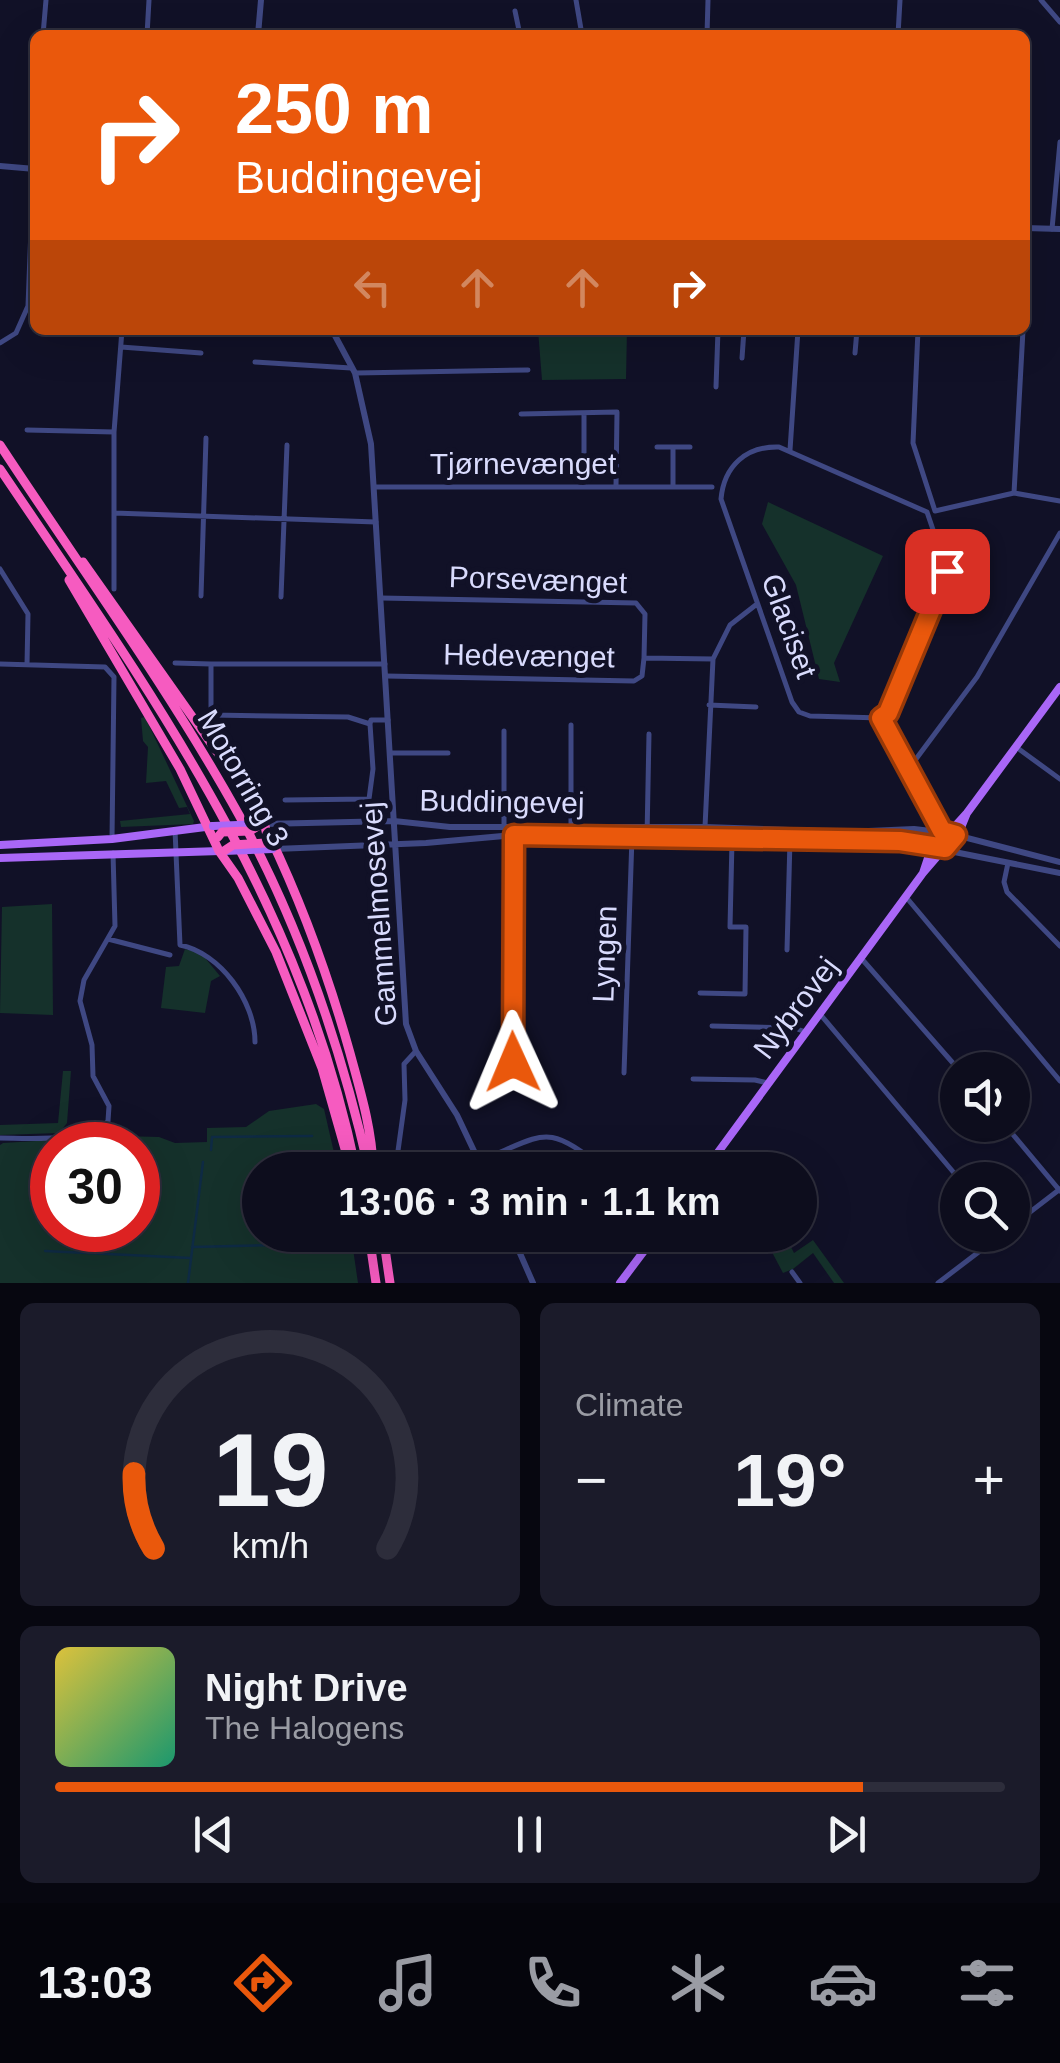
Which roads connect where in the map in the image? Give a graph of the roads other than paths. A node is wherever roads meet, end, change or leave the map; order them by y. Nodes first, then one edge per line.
1 (46, 0) edge
2 (150, 0) edge
3 (261, 0) edge
4 (576, 0) edge
5 (708, 0) edge
6 (900, 0) edge
7 (1041, 0) edge
8 (515, 11) dead end
9 (1060, 22) edge
10 (43, 30) edge
11 (147, 30) edge
12 (258, 30) edge
13 (519, 30) edge
14 (581, 30) edge
15 (707, 30) edge
16 (898, 30) edge
17 (1060, 142) edge
18 (0, 166) edge
19 (30, 169) edge
20 (1030, 228) edge
21 (1056, 229) edge
22 (30, 251) edge
23 (122, 335) edge
24 (335, 335) edge
25 (718, 335) edge
26 (744, 335) edge
27 (798, 335) edge
28 (857, 335) edge
29 (918, 335) edge
30 (1022, 335) edge
31 (0, 342) edge
32 (121, 347) junction
33 (201, 353) dead end
34 (855, 353) dead end
35 (742, 358) dead end
36 (254, 362) dead end
37 (354, 370) junction
38 (528, 370) dead end
39 (716, 387) dead end
40 (584, 412) junction
41 (521, 414) dead end
42 (27, 430) dead end
43 (114, 432) junction
44 (206, 438) dead end
45 (0, 445) edge
46 (287, 445) dead end
47 (657, 447) dead end
48 (673, 447) junction
49 (690, 447) dead end
50 (790, 450) junction
51 (0, 469) edge
52 (584, 486) junction
53 (616, 486) junction
54 (674, 486) junction
55 (374, 487) junction
56 (712, 487) dead end
57 (1014, 494) junction
58 (1060, 501) edge
59 (931, 512) junction
60 (114, 513) junction
61 (203, 516) junction
62 (284, 519) junction
63 (50, 521) junction
64 (376, 522) junction
65 (1060, 533) edge
66 (53, 548) junction
67 (2, 573) edge
68 (105, 575) dead end
69 (114, 575) junction
70 (114, 589) dead end
71 (201, 596) dead end
72 (281, 597) dead end
73 (381, 598) junction
74 (757, 604) junction
75 (644, 658) junction
76 (713, 658) junction
77 (175, 662) dead end
78 (0, 664) edge
79 (212, 664) junction
80 (385, 664) junction
81 (27, 665) junction
82 (386, 676) junction
83 (1060, 687) edge
84 (709, 705) junction
85 (756, 707) dead end
86 (881, 718) junction
87 (388, 720) junction
88 (370, 724) junction
89 (571, 725) dead end
90 (504, 731) dead end
91 (649, 734) dead end
92 (1016, 747) junction
93 (390, 752) junction
94 (448, 753) dead end
95 (907, 766) junction
96 (1060, 779) edge
97 (285, 800) dead end
98 (394, 821) junction
99 (504, 824) junction
100 (705, 826) junction
101 (210, 827) junction
102 (648, 828) junction
103 (175, 830) junction
104 (571, 831) junction
105 (949, 833) junction
106 (514, 835) junction
107 (268, 837) junction
108 (632, 837) junction
109 (648, 837) junction
110 (112, 839) junction
111 (790, 840) junction
112 (732, 841) junction
113 (395, 842) junction
114 (0, 845) edge
115 (941, 847) junction
116 (177, 851) junction
117 (221, 851) junction
118 (113, 853) junction
119 (0, 858) edge
120 (1060, 862) edge
121 (1008, 864) junction
122 (1060, 873) edge
123 (906, 897) junction
124 (108, 940) junction
125 (1060, 946) edge
126 (787, 950) dead end
127 (170, 954) dead end
128 (861, 958) junction
129 (700, 993) dead end
130 (820, 1014) junction
131 (712, 1026) dead end
132 (806, 1032) junction
133 (255, 1042) dead end
134 (416, 1051) junction
135 (943, 1052) edge
136 (624, 1073) dead end
137 (513, 1076) dead end
138 (693, 1079) dead end
139 (1060, 1081) edge
140 (768, 1084) junction
141 (0, 1138) edge
142 (1019, 1142) edge
143 (348, 1152) edge
144 (349, 1152) edge
145 (366, 1152) edge
146 (369, 1152) edge
147 (398, 1152) edge
148 (475, 1152) edge
149 (503, 1152) edge
150 (582, 1152) edge
151 (718, 1152) edge
152 (945, 1162) edge
153 (1060, 1190) edge
154 (1030, 1212) edge
155 (371, 1252) edge
156 (385, 1252) edge
157 (519, 1252) edge
158 (643, 1252) edge
159 (979, 1252) edge
160 (792, 1272) dead end
161 (376, 1283) edge
162 (390, 1283) edge
163 (533, 1283) edge
164 (620, 1283) edge
165 (800, 1283) edge
166 (938, 1283) edge

1 - 10 street
2 - 11 street
3 - 12 street
4 - 14 street
5 - 15 street
6 - 16 street
7 - 9 street
8 - 13 street
17 - 21 street
18 - 19 street
20 - 21 street
22 - 31 street
23 - 32 street
24 - 37 street, Gammelmosevej
25 - 39 street
26 - 35 street
27 - 50 street
28 - 34 street
29 - 59 street
30 - 57 street
32 - 33 street
32 - 43 street
36 - 37 street
37 - 38 street
37 - 55 street, Gammelmosevej
40 - 41 street
40 - 52 street
40 - 53 street
42 - 43 street
43 - 60 street
44 - 61 street
45 - 63 highway, Motorring 3
46 - 62 street
47 - 48 street, Tjørnevænget
48 - 49 street, Tjørnevænget
48 - 54 street
50 - 59 street
50 - 74 street, Glaciset
51 - 66 highway, Motorring 3
52 - 53 street, Tjørnevænget
52 - 55 street, Tjørnevænget
53 - 54 street, Tjørnevænget
54 - 56 street, Tjørnevænget
55 - 64 street, Gammelmosevej
57 - 58 street
57 - 59 street
59 - 86 street
60 - 61 street
60 - 69 street
61 - 62 street
61 - 71 street
62 - 64 street
62 - 72 street
63 - 107 highway
63 - 145 highway, Motorring 3
64 - 73 street, Gammelmosevej
65 - 95 street
66 - 101 highway
66 - 144 highway, Motorring 3
67 - 81 street
68 - 69 street
69 - 70 street
73 - 75 street, Porsevænget
73 - 80 street, Gammelmosevej
74 - 76 street
74 - 86 street, Glaciset
75 - 76 street, Hedevænget
75 - 82 street, Hedevænget
76 - 84 street
77 - 79 street
78 - 81 street
79 - 80 street
79 - 88 street
80 - 82 street, Gammelmosevej
81 - 110 street
82 - 87 street, Gammelmosevej
83 - 92 main road, Nybrovej
84 - 85 street
84 - 100 street
86 - 95 street
87 - 88 street
87 - 93 street, Gammelmosevej
88 - 97 street, Gammelmosevej
89 - 104 street
90 - 99 street
91 - 102 street
92 - 96 street
92 - 105 main road, Nybrovej
93 - 94 street
93 - 98 street, Gammelmosevej
95 - 105 street
98 - 99 street, Buddingevej
98 - 107 street, Buddingevej
98 - 113 street, Gammelmosevej
99 - 104 street, Buddingevej
100 - 102 street, Buddingevej
100 - 105 street, Buddingevej
101 - 103 main road, Buddingevej
101 - 107 main road, Buddingevej, bridge
101 - 117 highway
102 - 104 street, Buddingevej
102 - 109 street
103 - 110 main road, Buddingevej
103 - 116 street
104 - 106 street, Buddingevej
104 - 108 street, Buddingevej
105 - 115 main road, Nybrovej
105 - 120 street, Buddingevej
106 - 113 street, Buddingevej
106 - 137 street
107 - 113 street, Buddingevej
107 - 117 highway, bridge
107 - 117 highway, bridge
107 - 146 highway
108 - 109 street, Buddingevej
108 - 136 street, Lyngen
109 - 112 street, Buddingevej
110 - 114 main road, Buddingevej
111 - 112 street, Buddingevej
111 - 115 street, Buddingevej
111 - 126 street
112 - 129 street
113 - 134 street, Gammelmosevej
115 - 121 street, Buddingevej
115 - 123 main road, Nybrovej
116 - 117 main road
116 - 118 main road
116 - 133 street
117 - 143 highway
118 - 119 main road
118 - 124 street
121 - 122 street, Buddingevej
121 - 125 street
123 - 128 main road, Nybrovej
123 - 139 street
124 - 127 street
124 - 141 street
128 - 130 main road, Nybrovej
128 - 135 street
130 - 132 main road, Nybrovej
130 - 152 street
131 - 132 street
132 - 140 main road, Nybrovej
134 - 147 street, Gammelmosevej
134 - 148 street
138 - 140 street
140 - 151 main road, Nybrovej
142 - 153 street
149 - 150 street
153 - 154 street
155 - 161 highway
156 - 162 highway
157 - 163 street
158 - 164 main road
159 - 166 street
160 - 165 street

